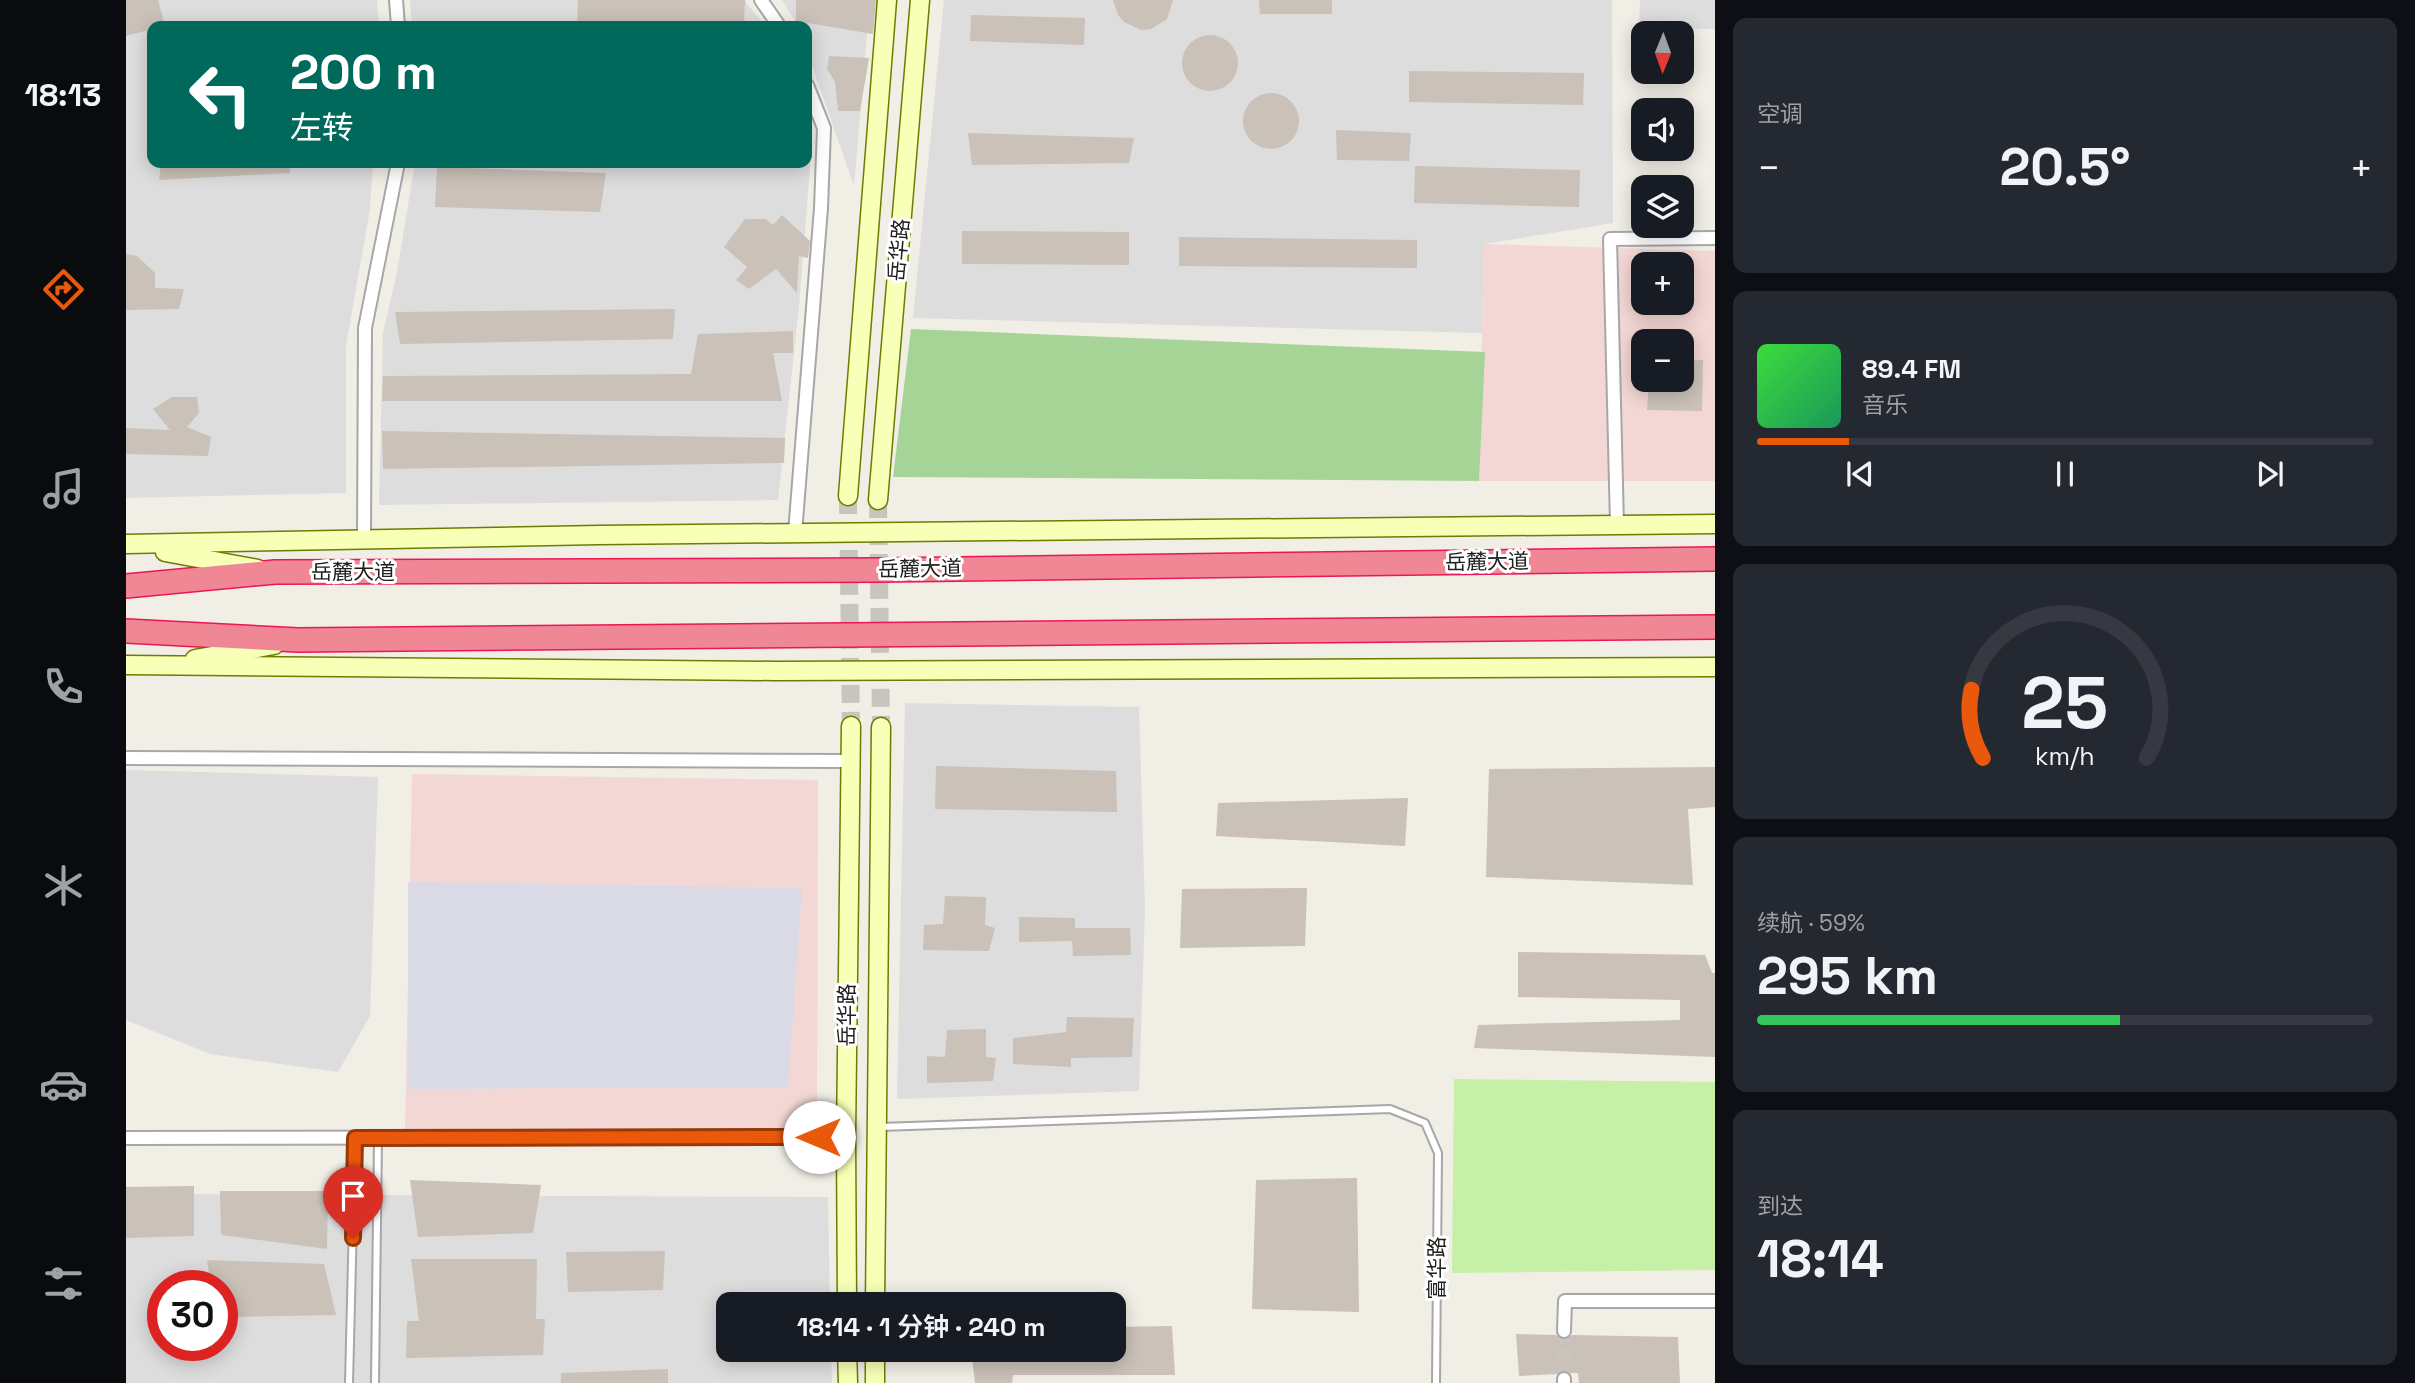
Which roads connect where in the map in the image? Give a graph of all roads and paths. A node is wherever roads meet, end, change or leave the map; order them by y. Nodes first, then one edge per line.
1 (396, 0) edge
2 (761, 0) edge
3 (887, 0) edge
4 (920, 0) edge
5 (398, 21) edge
6 (776, 21) edge
7 (812, 98) edge
8 (397, 168) edge
9 (1715, 238) edge
10 (848, 496) tunnel mouth
11 (878, 500) tunnel mouth
12 (1715, 524) edge
13 (1617, 526) junction
14 (795, 533) junction
15 (365, 540) junction
16 (126, 544) edge
17 (1715, 559) edge
18 (275, 572) junction
19 (126, 586) edge
20 (1715, 627) edge
21 (126, 631) edge
22 (298, 640) junction
23 (126, 665) edge
24 (157, 666) junction
25 (1715, 667) edge
26 (851, 726) tunnel mouth
27 (881, 727) tunnel mouth
28 (126, 758) edge
29 (849, 761) junction
30 (877, 1127) junction
31 (846, 1137) junction
32 (126, 1138) edge
33 (355, 1138) junction
34 (378, 1138) junction
35 (847, 1292) edge
36 (875, 1292) edge
37 (1715, 1301) edge
38 (1564, 1332) tunnel mouth
39 (847, 1362) edge
40 (875, 1362) edge
41 (349, 1383) edge
42 (375, 1383) edge
43 (848, 1383) edge
44 (875, 1383) edge
45 (1436, 1383) edge

1 - 5 street
2 - 6 street
3 - 10 street, 岳华路
4 - 11 street, 岳华路
7 - 14 street
8 - 15 street
9 - 13 street
12 - 13 street
13 - 14 street
14 - 15 street
15 - 16 street
16 - 18 street
17 - 18 highway, 岳麓大道
18 - 19 highway, 岳麓大道
20 - 22 highway
21 - 22 highway
22 - 24 street
23 - 24 street
24 - 25 street
26 - 29 street, 岳华路
27 - 30 street, 岳华路
28 - 29 street
29 - 31 street, 岳华路
30 - 36 street, 岳华路
30 - 45 lane, 富华路
31 - 34 street
31 - 35 street, 岳华路
32 - 33 street
33 - 34 street
33 - 41 lane
34 - 42 lane
37 - 38 street
39 - 43 street
40 - 44 street

